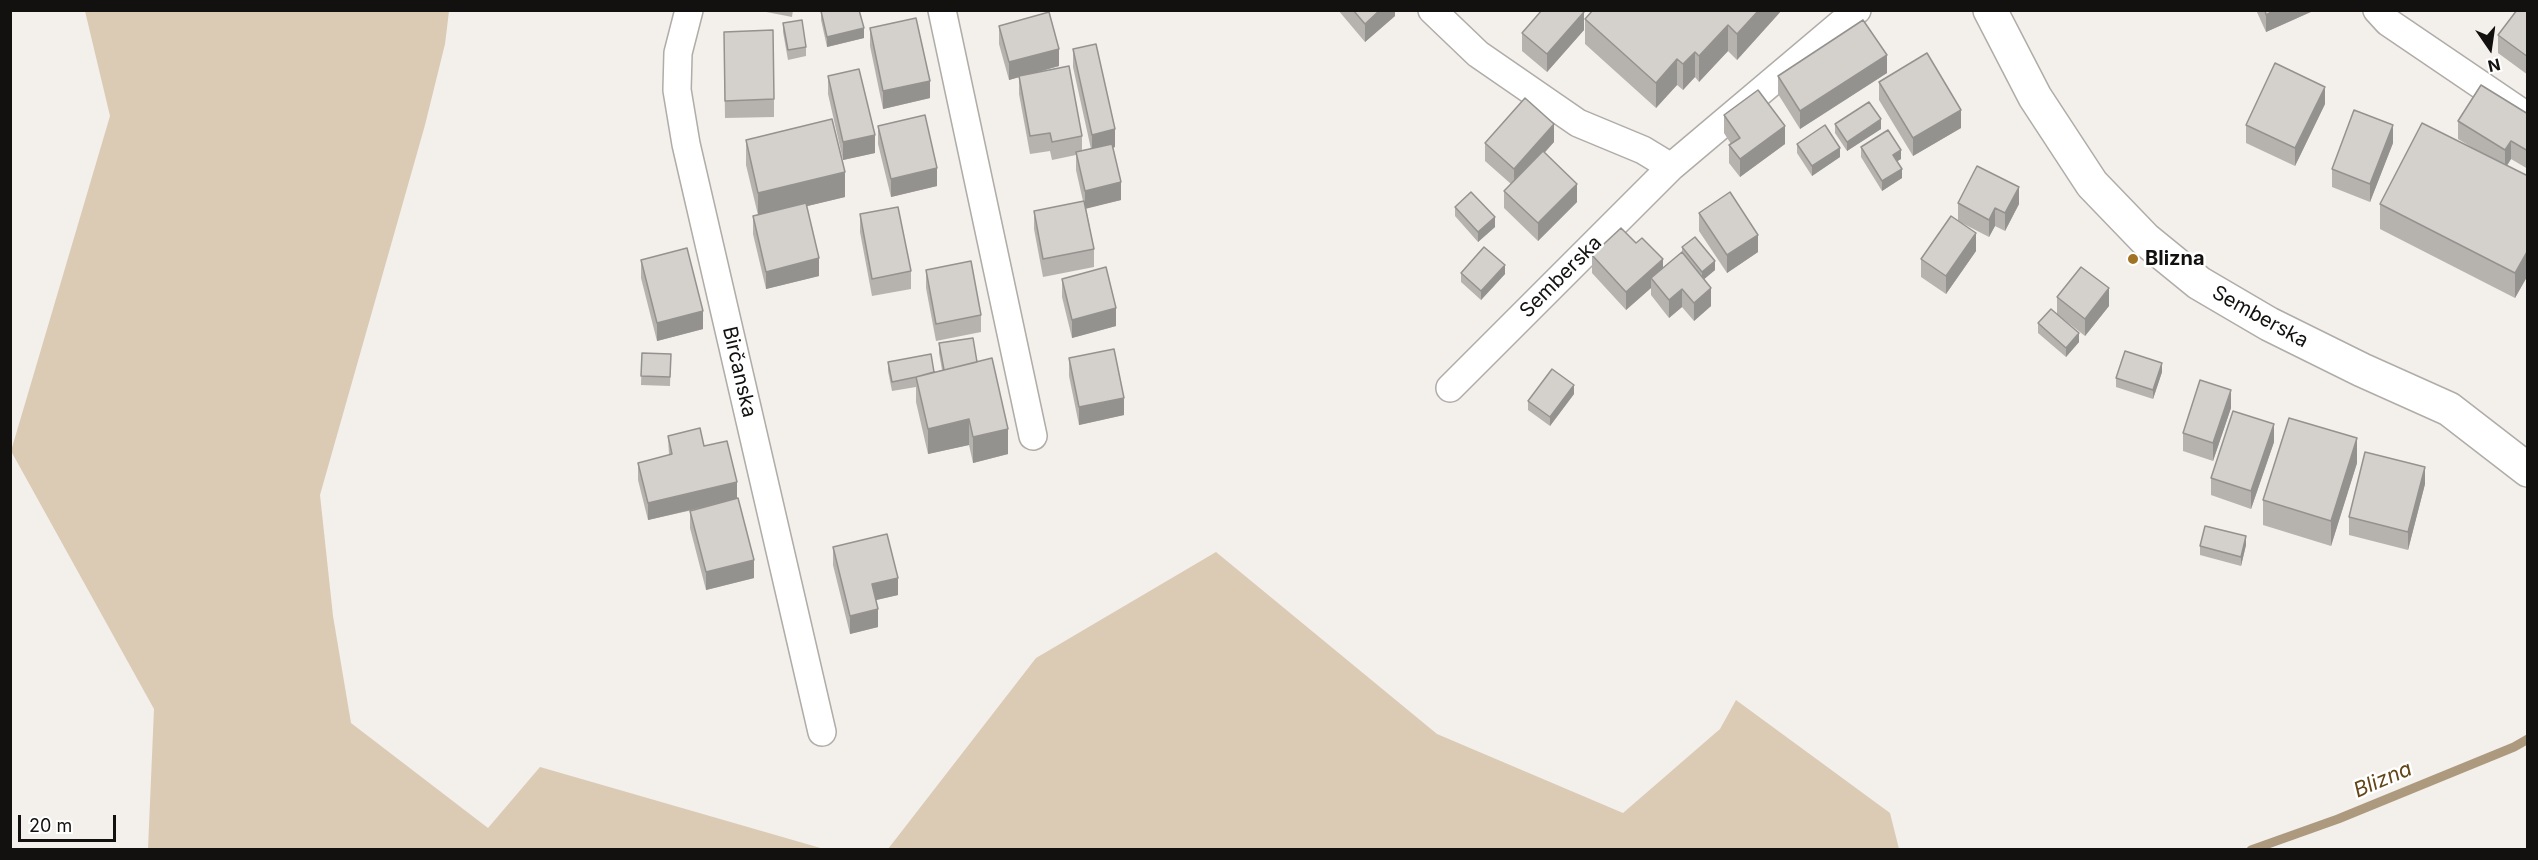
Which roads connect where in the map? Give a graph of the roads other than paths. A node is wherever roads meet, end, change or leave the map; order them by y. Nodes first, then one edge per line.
1 (689, 10) edge
2 (942, 10) edge
3 (1432, 10) edge
4 (1857, 10) edge
5 (1990, 10) edge
6 (2378, 10) edge
7 (2528, 117) edge
8 (1671, 167) junction
9 (1450, 388) dead end
10 (1033, 436) dead end
11 (2528, 470) edge
12 (822, 732) dead end

1 - 12 street, Birčanska
2 - 10 street
3 - 8 street
4 - 8 street, Semberska
5 - 11 main road, Semberska
6 - 7 street
8 - 9 street, Semberska

